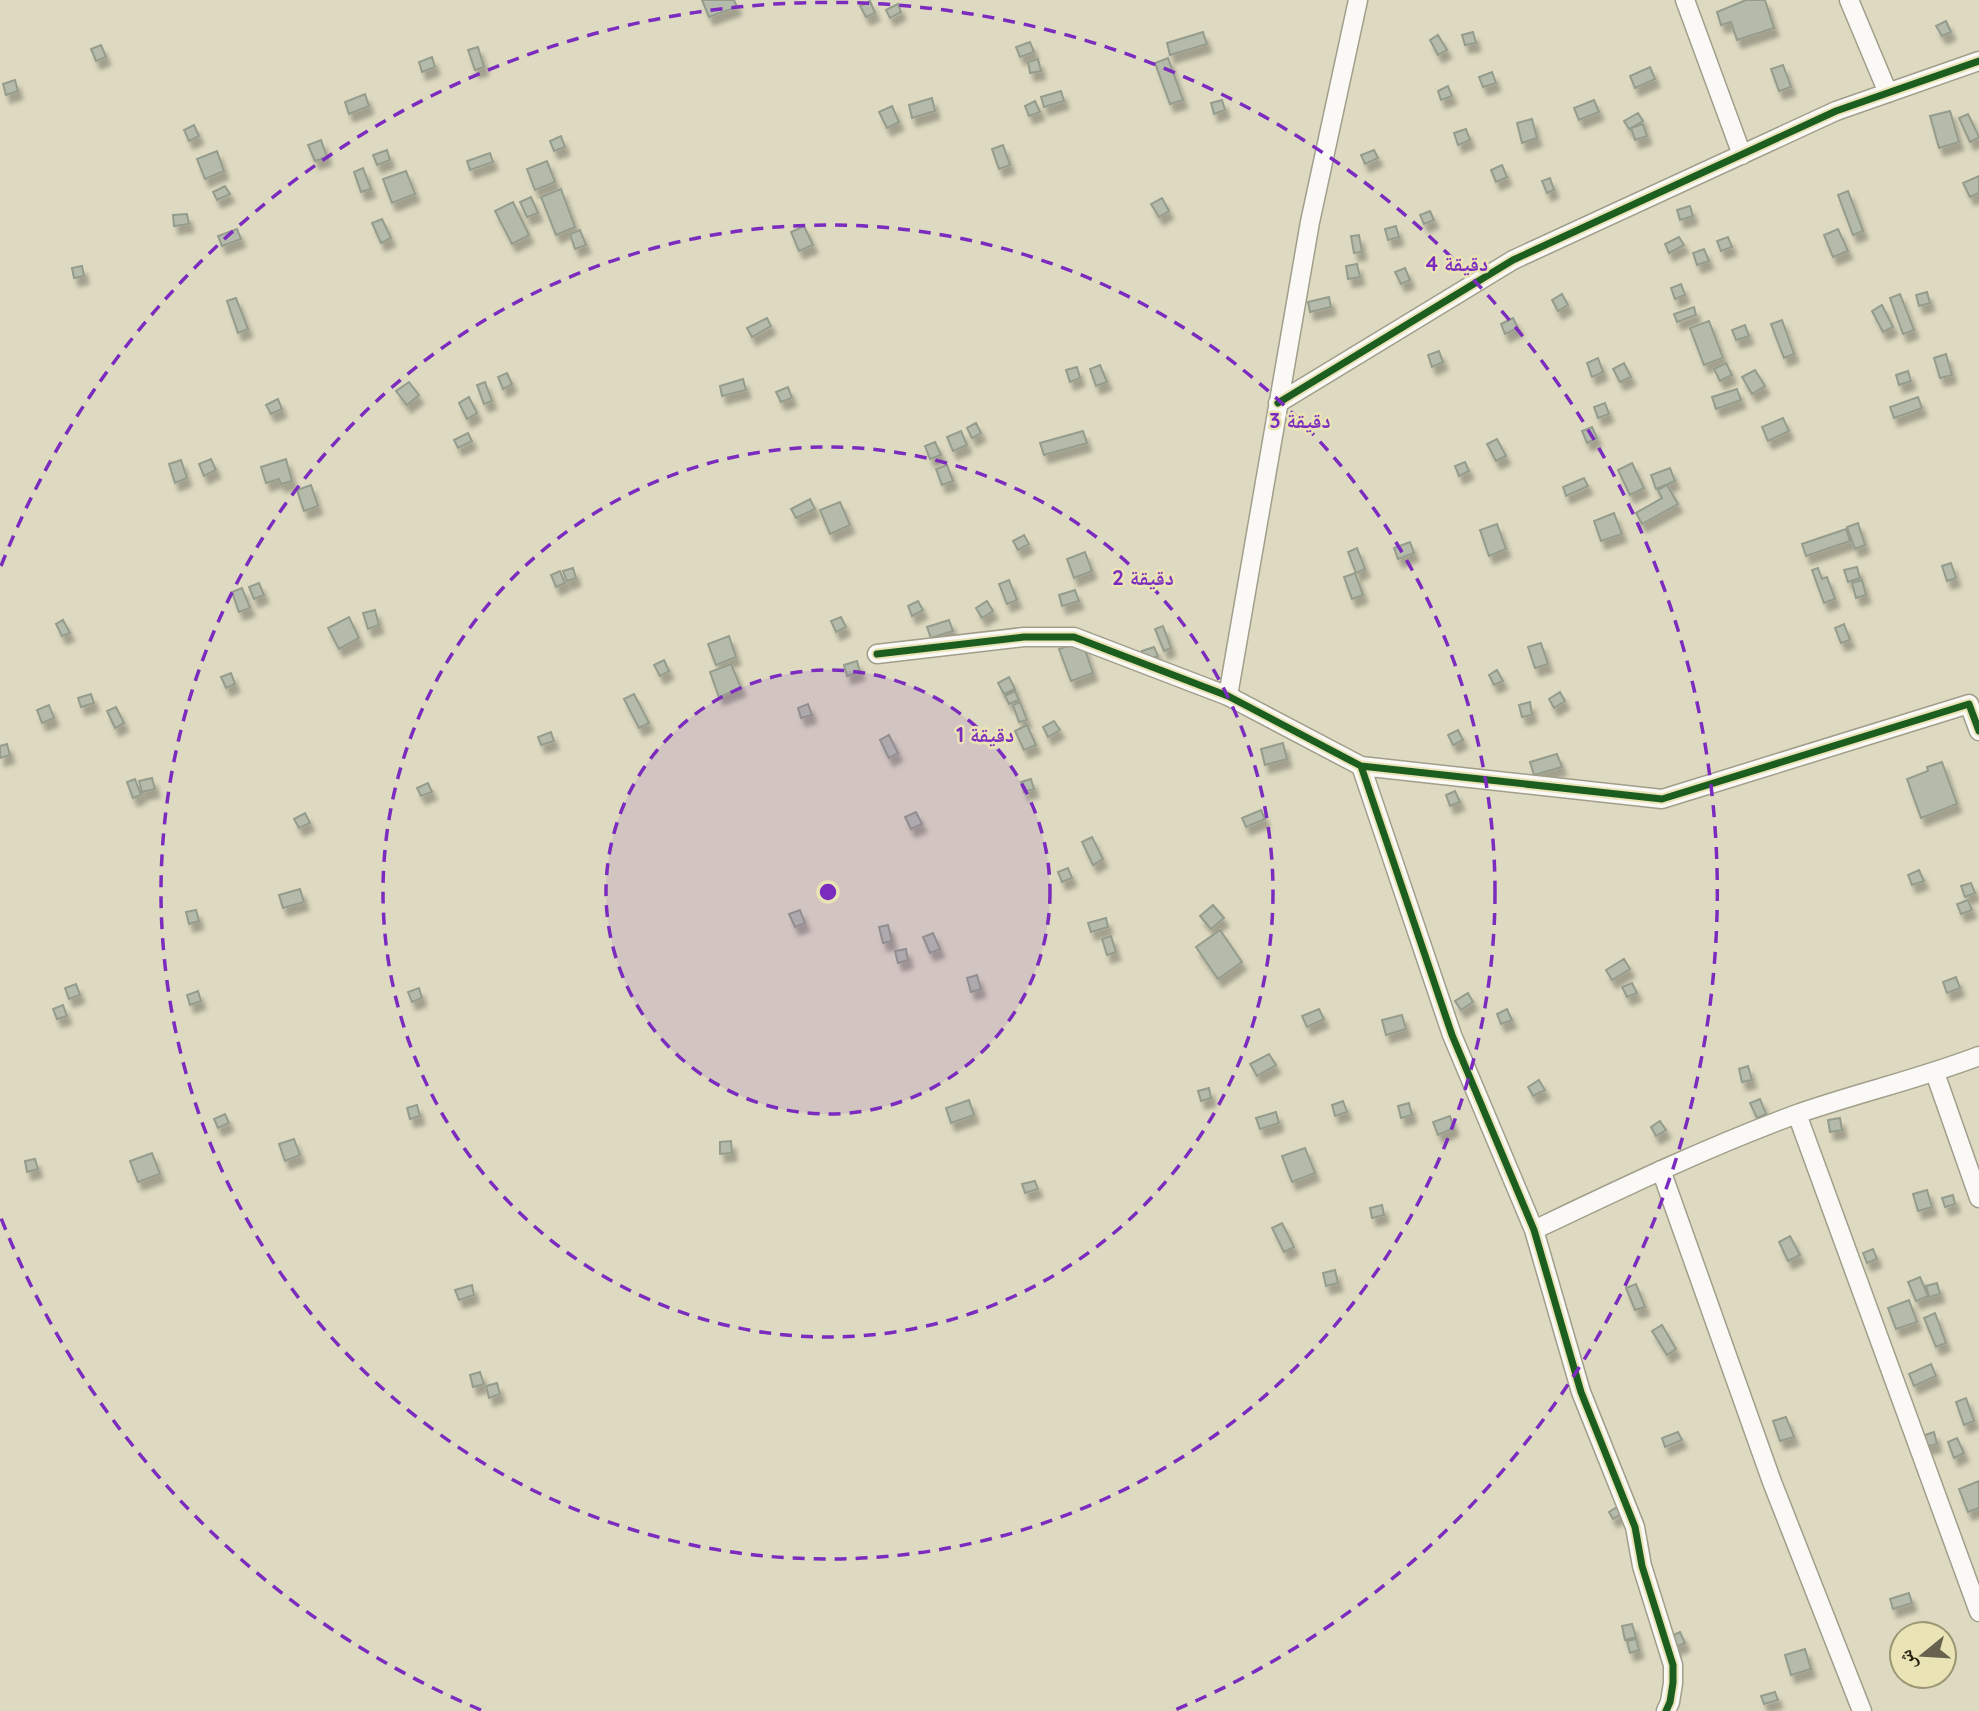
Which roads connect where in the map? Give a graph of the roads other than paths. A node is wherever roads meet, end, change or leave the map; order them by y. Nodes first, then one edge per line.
1 (1685, 0) edge
2 (1849, 0) edge
3 (1354, 5) edge
4 (1979, 61) edge
5 (1888, 93) junction
6 (1742, 155) junction
7 (1278, 403) junction
8 (877, 654) dead end
9 (1228, 696) junction
10 (1979, 731) edge
11 (1361, 766) junction
12 (1979, 1056) edge
13 (1935, 1073) junction
14 (1797, 1114) junction
15 (1661, 1170) junction
16 (1979, 1198) edge
17 (1534, 1230) junction
18 (1979, 1612) edge
19 (1666, 1711) edge
20 (1862, 1711) edge

1 - 6 street
2 - 5 street
3 - 7 street
4 - 5 street
5 - 6 street
6 - 7 street
7 - 9 street
8 - 9 street
9 - 11 street
10 - 11 street
11 - 17 street
12 - 13 street
13 - 14 street
13 - 16 street
14 - 15 street
14 - 18 street
15 - 17 street
15 - 20 street
17 - 19 street

